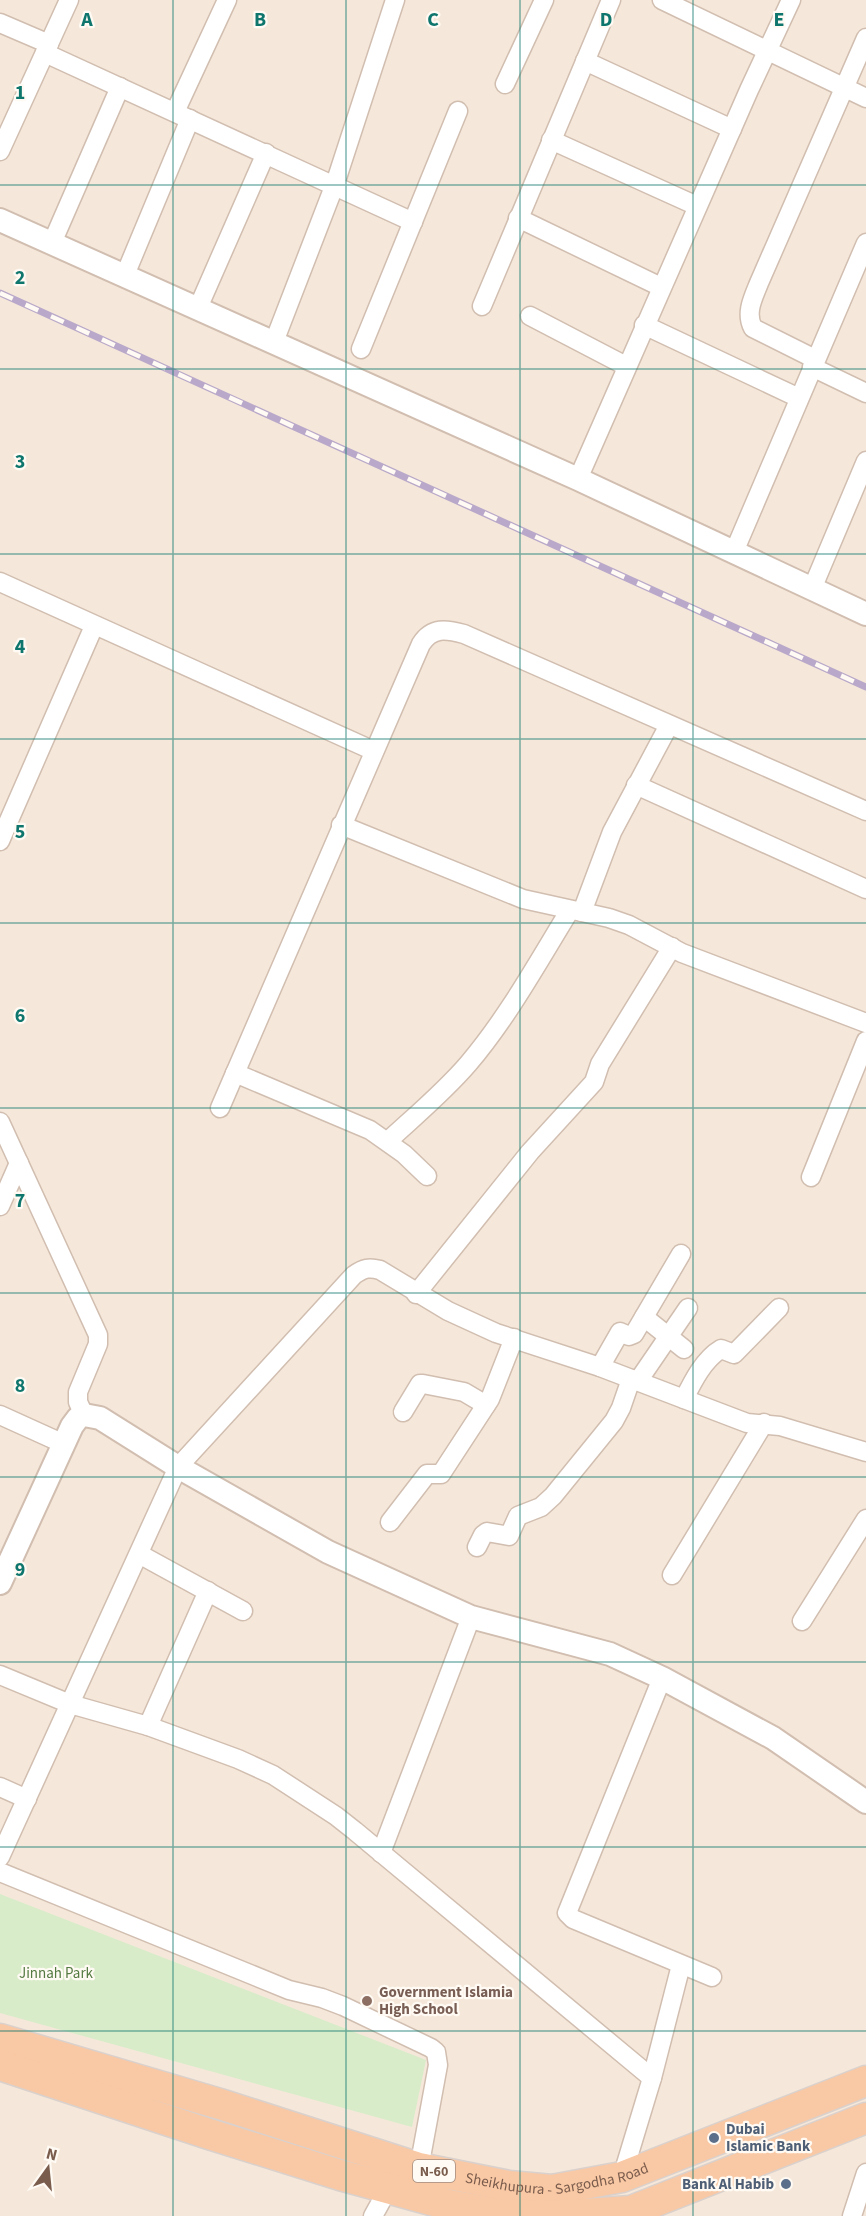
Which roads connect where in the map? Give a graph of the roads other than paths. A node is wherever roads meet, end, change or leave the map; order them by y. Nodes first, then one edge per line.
1 (69, 0) edge
2 (227, 0) edge
3 (395, 0) edge
4 (544, 0) edge
5 (610, 0) edge
6 (663, 0) edge
7 (791, 0) edge
8 (0, 23) edge
9 (866, 38) edge
10 (47, 49) junction
11 (769, 50) junction
12 (585, 61) junction
13 (505, 84) dead end
14 (120, 87) junction
15 (843, 87) junction
16 (866, 98) edge
17 (458, 111) dead end
18 (183, 115) junction
19 (732, 129) junction
20 (551, 140) junction
21 (2, 143) edge
22 (266, 153) junction
23 (335, 184) junction
24 (697, 206) junction
25 (518, 218) junction
26 (0, 220) edge
27 (413, 222) junction
28 (52, 243) junction
29 (866, 243) edge
30 (125, 275) junction
31 (661, 287) junction
32 (482, 306) dead end
33 (198, 308) junction
34 (530, 316) dead end
35 (644, 325) junction
36 (274, 342) junction
37 (361, 349) dead end
38 (813, 363) junction
39 (626, 366) junction
40 (866, 393) edge
41 (799, 398) junction
42 (866, 461) edge
43 (578, 479) junction
44 (734, 552) junction
45 (0, 582) edge
46 (812, 589) junction
47 (866, 614) edge
48 (94, 626) junction
49 (669, 725) junction
50 (374, 751) junction
51 (636, 785) junction
52 (866, 811) edge
53 (341, 825) junction
54 (0, 841) edge
55 (866, 889) edge
56 (576, 911) junction
57 (672, 947) junction
58 (866, 1023) edge
59 (866, 1041) edge
60 (235, 1073) junction
61 (220, 1108) dead end
62 (0, 1122) edge
63 (388, 1141) junction
64 (19, 1163) junction
65 (427, 1176) dead end
66 (811, 1177) dead end
67 (0, 1206) edge
68 (681, 1254) dead end
69 (416, 1294) junction
70 (688, 1308) dead end
71 (779, 1308) dead end
72 (644, 1317) junction
73 (669, 1337) junction
74 (514, 1338) junction
75 (684, 1349) dead end
76 (600, 1367) junction
77 (634, 1380) junction
78 (684, 1399) junction
79 (486, 1405) junction
80 (403, 1412) dead end
81 (0, 1415) edge
82 (84, 1415) junction
83 (764, 1423) junction
84 (64, 1444) junction
85 (864, 1445) edge
86 (178, 1467) junction
87 (866, 1519) edge
88 (390, 1522) dead end
89 (477, 1547) dead end
90 (139, 1554) junction
91 (672, 1575) dead end
92 (0, 1583) edge
93 (208, 1591) junction
94 (243, 1611) dead end
95 (471, 1617) junction
96 (802, 1621) dead end
97 (0, 1675) edge
98 (662, 1678) junction
99 (70, 1704) junction
100 (148, 1726) junction
101 (0, 1787) edge
102 (27, 1799) junction
103 (866, 1802) edge
104 (381, 1853) junction
105 (0, 1857) edge
106 (0, 1872) edge
107 (681, 1965) junction
108 (712, 1977) dead end
109 (0, 2039) edge
110 (0, 2065) edge
111 (651, 2078) junction
112 (866, 2081) edge
113 (220, 2104) junction
114 (866, 2118) edge
115 (209, 2134) junction
116 (419, 2168) junction
117 (866, 2173) edge
118 (622, 2177) junction
119 (388, 2189) junction
120 (632, 2213) edge
121 (373, 2216) edge
122 (852, 2216) edge

1 - 10 street
2 - 18 street
3 - 23 street
4 - 13 street
5 - 12 street
6 - 11 street
7 - 11 street
8 - 10 street
9 - 15 street
10 - 14 street
10 - 21 street
11 - 15 street
11 - 19 street
12 - 19 street
12 - 20 street
14 - 18 street
14 - 28 street
15 - 16 street
15 - 38 street
17 - 27 street
18 - 22 street
18 - 30 street
19 - 24 street
20 - 24 street
20 - 25 street
22 - 23 street
22 - 33 street
23 - 27 street
23 - 36 street
24 - 31 street
25 - 31 street
25 - 32 street
26 - 28 street
27 - 37 street
28 - 30 street
29 - 38 street
30 - 33 street
31 - 35 street
33 - 36 street
34 - 39 street
35 - 39 street
35 - 41 street
36 - 43 street
38 - 40 street
38 - 41 street
39 - 43 street
41 - 44 street
42 - 46 street
43 - 44 street
44 - 46 street
45 - 48 street
46 - 47 street
48 - 50 street
48 - 54 street
49 - 50 street
49 - 51 street
49 - 52 street
50 - 53 street
51 - 55 street
51 - 56 street
53 - 56 street
53 - 60 street
56 - 57 street
56 - 63 street
57 - 58 street
57 - 69 street
59 - 66 street
60 - 61 street
60 - 63 street
62 - 64 street
63 - 65 street
64 - 67 street
64 - 82 street
68 - 72 street
69 - 74 street
69 - 86 street
70 - 73 street
71 - 78 street
72 - 73 street
72 - 76 street
73 - 75 street
73 - 77 street
74 - 76 street
74 - 79 street
76 - 77 street
77 - 78 street
77 - 89 street
78 - 83 street
79 - 80 street
79 - 88 street
81 - 84 street
82 - 84 street
82 - 86 street
83 - 85 street
83 - 91 street
84 - 92 street
86 - 90 street
86 - 95 street
87 - 96 street
90 - 93 street
90 - 99 street
93 - 94 street
93 - 100 street
95 - 98 street
95 - 104 street
97 - 99 street
98 - 103 street
98 - 107 street
99 - 100 street
99 - 102 street
100 - 104 street
101 - 102 street
102 - 105 street
104 - 111 street
106 - 116 street
107 - 108 street
107 - 111 street
109 - 113 highway, Sheikhupura - Sargodha Road / N-60
110 - 115 highway, Sheikhupura - Sargodha Road / N-60
111 - 118 street
112 - 118 highway, Sheikhupura - Sargodha Road / N-60
113 - 115 highway
113 - 116 highway, Sheikhupura - Sargodha Road / N-60
114 - 120 highway, Sheikhupura - Sargodha Road / N-60
115 - 119 highway, Sheikhupura - Sargodha Road / N-60
116 - 118 highway, Sheikhupura - Sargodha Road / N-60
117 - 122 street
119 - 120 highway, Sheikhupura - Sargodha Road / N-60
119 - 121 street

